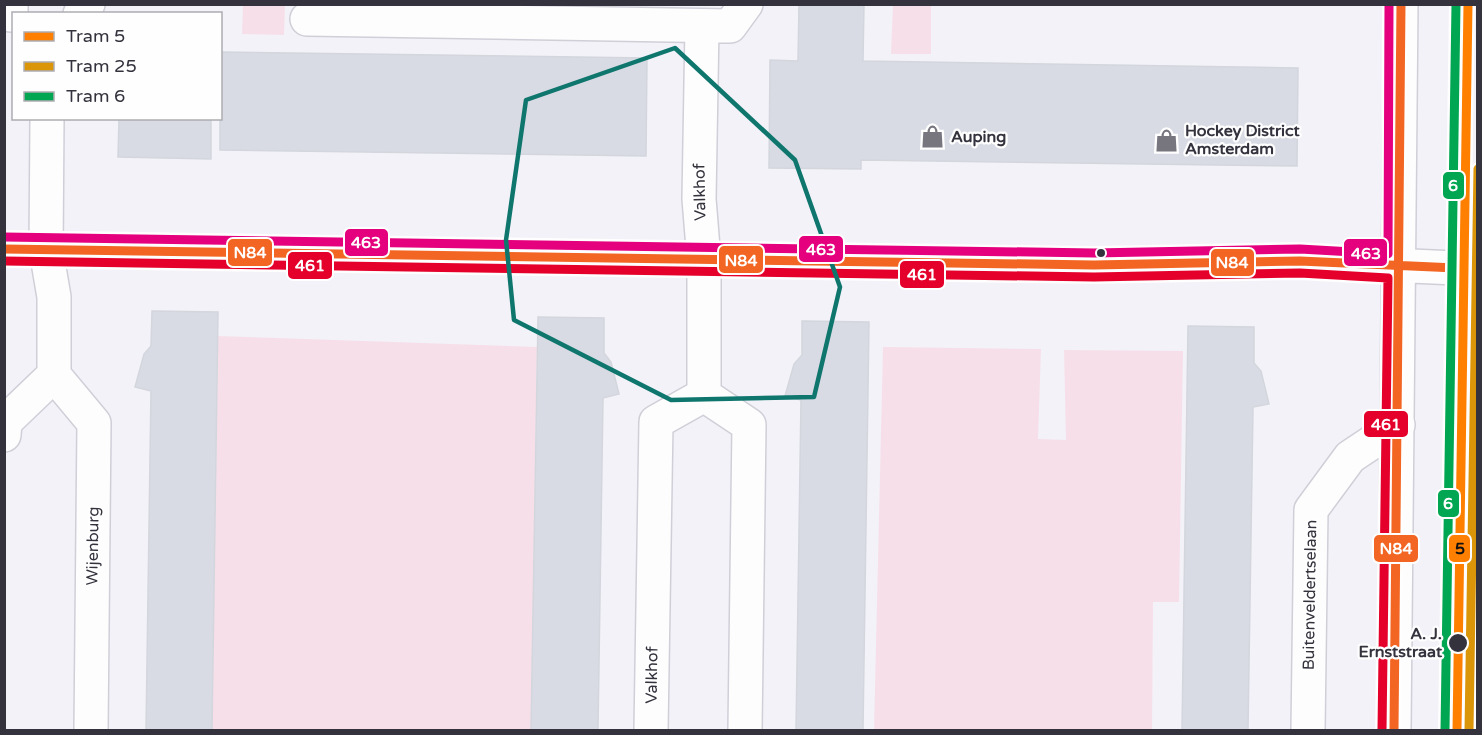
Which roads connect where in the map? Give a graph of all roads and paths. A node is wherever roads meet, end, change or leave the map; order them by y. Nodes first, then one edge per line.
1 (746, 4) edge
2 (1401, 4) edge
3 (657, 15) edge
4 (307, 19) dead end
5 (702, 26) junction
6 (47, 120) edge
7 (4, 249) edge
8 (46, 250) junction
9 (704, 260) junction
10 (1400, 267) junction
11 (1478, 269) edge
12 (54, 375) junction
13 (704, 395) junction
14 (1398, 425) junction
15 (4, 435) edge
16 (91, 730) edge
17 (651, 730) edge
18 (745, 730) edge
19 (1308, 730) edge
20 (1394, 730) edge

1 - 5 street
2 - 10 street
3 - 4 street
3 - 5 street
5 - 9 street, Valkhof
6 - 8 street
7 - 8 street
8 - 9 street
8 - 12 street
9 - 10 street
9 - 13 street, Valkhof
10 - 11 street
10 - 14 street
12 - 15 street
12 - 16 street, Wijenburg
13 - 17 street, Valkhof
13 - 18 street
14 - 19 street, Buitenveldertselaan
14 - 20 street

